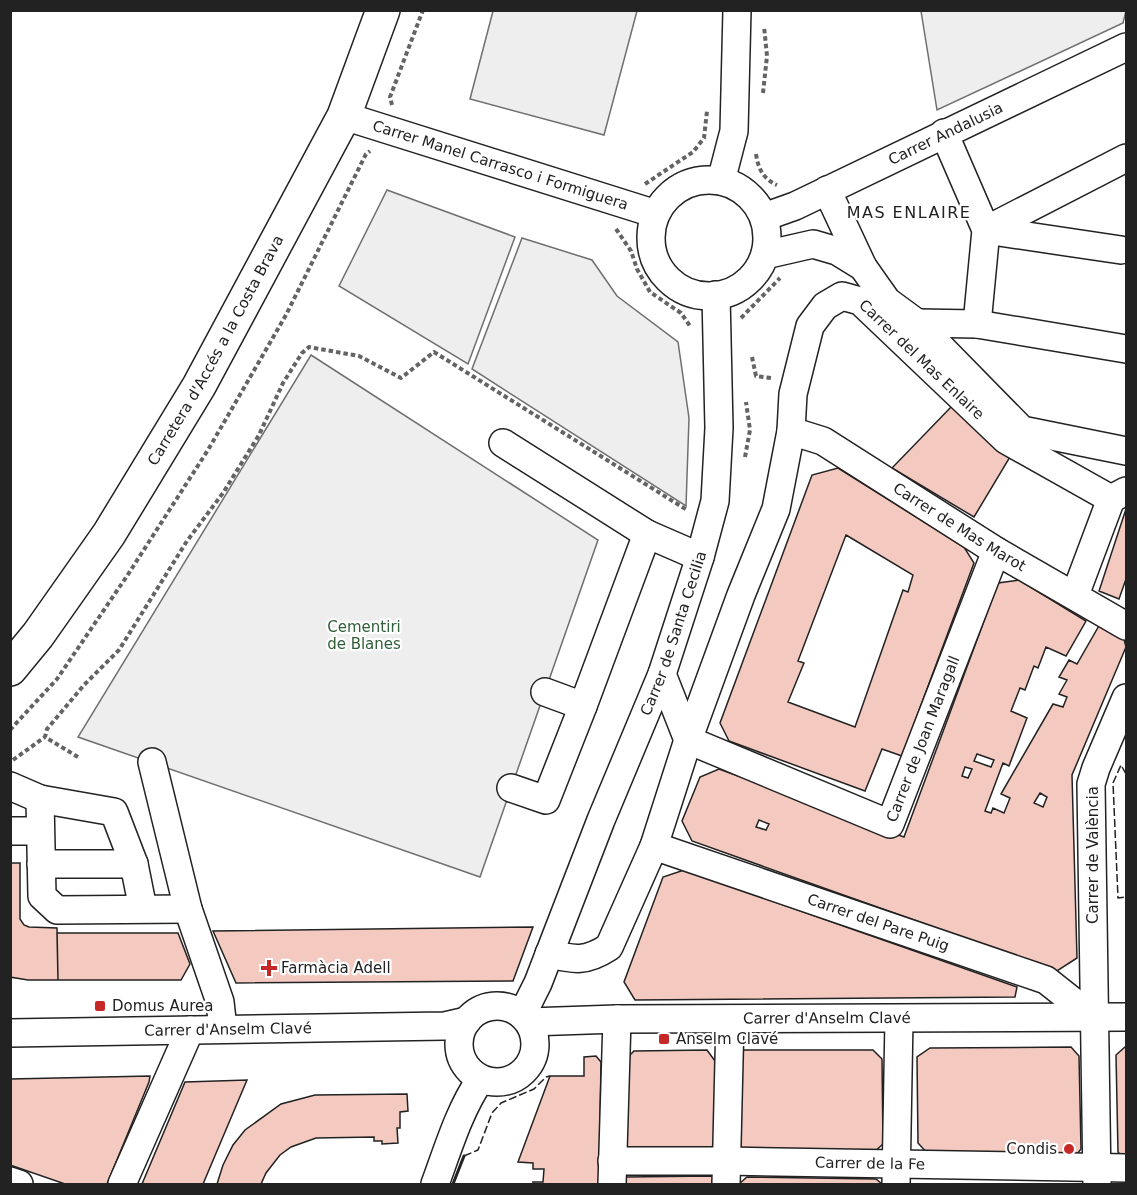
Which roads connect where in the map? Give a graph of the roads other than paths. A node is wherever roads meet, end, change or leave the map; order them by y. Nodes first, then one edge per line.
1 (383, 10) edge
2 (736, 10) edge
3 (1126, 47) edge
4 (344, 116) junction
5 (944, 133) junction
6 (1126, 158) edge
7 (721, 181) junction
8 (827, 190) junction
9 (656, 214) junction
10 (764, 218) junction
11 (986, 230) junction
12 (1121, 250) dead end
13 (765, 255) junction
14 (864, 267) junction
15 (716, 295) junction
16 (917, 323) junction
17 (977, 324) junction
18 (1126, 349) edge
19 (791, 431) junction
20 (503, 443) dead end
21 (1126, 451) edge
22 (1119, 495) edge
23 (647, 534) junction
24 (996, 551) junction
25 (700, 557) junction
26 (1075, 595) junction
27 (1126, 626) edge
28 (10, 669) edge
29 (662, 674) junction
30 (545, 692) dead end
31 (1126, 698) edge
32 (583, 706) junction
33 (688, 740) junction
34 (152, 762) dead end
35 (11, 773) edge
36 (511, 788) dead end
37 (40, 799) junction
38 (10, 831) edge
39 (39, 831) junction
40 (654, 846) junction
41 (41, 864) junction
42 (134, 864) junction
43 (143, 909) junction
44 (188, 909) junction
45 (549, 954) junction
46 (1126, 1017) edge
47 (1094, 1018) junction
48 (525, 1019) junction
49 (617, 1019) junction
50 (730, 1019) junction
51 (899, 1019) junction
52 (223, 1029) junction
53 (189, 1030) junction
54 (457, 1030) junction
55 (10, 1033) edge
56 (480, 1080) junction
57 (1126, 1168) edge
58 (612, 1173) edge
59 (726, 1173) edge
60 (896, 1174) edge
61 (1097, 1176) edge
62 (10, 1181) edge
63 (19, 1185) edge
64 (122, 1185) edge
65 (435, 1185) edge

1 - 4 main road, Carretera d'Accés a la Costa Brava
2 - 7 street
3 - 5 street, Carrer Andalusia
4 - 9 street, Carrer Manel Carrasco i Formiguera
4 - 28 main road, Carretera d'Accés a la Costa Brava
5 - 8 street, Carrer Andalusia
5 - 11 street
6 - 11 street
7 - 9 street
7 - 10 street
8 - 10 street, Carrer Andalusia
8 - 14 street, Carrer del Mas Enlaire
9 - 15 street
10 - 13 street
11 - 12 street
11 - 17 street
13 - 14 street, Carrer del Mas Enlaire
13 - 15 street
14 - 16 street, Carrer del Mas Enlaire
15 - 25 street, Carrer de Santa Cecilia
16 - 17 street
16 - 21 street, Carrer del Mas Enlaire
17 - 18 street
19 - 22 street, Carrer del Mas Enlaire
19 - 24 street, Carrer de Mas Marot
19 - 33 street
20 - 23 street
22 - 26 street
23 - 25 street
23 - 32 street
24 - 26 street, Carrer de Mas Marot
24 - 33 street, Carrer de Joan Maragall
25 - 29 street, Carrer de Santa Cecilia
26 - 27 street, Carrer de Mas Marot
29 - 33 street
29 - 45 street, Carrer de Santa Cecilia
30 - 32 street
31 - 47 street, Carrer de València
32 - 36 street
33 - 40 street
34 - 44 street
35 - 37 street
37 - 39 street
37 - 42 street
38 - 39 street
39 - 41 street
40 - 45 street
40 - 47 street, Carrer del Pare Puig
41 - 42 street
41 - 43 street
42 - 43 street
43 - 44 street
44 - 52 street
45 - 48 street, Carrer de Santa Cecilia
46 - 47 street, Carrer d'Anselm Clavé
47 - 51 street, Carrer d'Anselm Clavé
47 - 61 street, Carrer de València
48 - 49 street, Carrer d'Anselm Clavé
48 - 54 street, Carrer d'Anselm Clavé
48 - 56 street
49 - 50 street, Carrer d'Anselm Clavé
49 - 58 street
50 - 51 street, Carrer d'Anselm Clavé
50 - 59 street
51 - 60 street
52 - 53 street, Carrer d'Anselm Clavé
52 - 54 street, Carrer d'Anselm Clavé
53 - 55 street, Carrer d'Anselm Clavé
53 - 64 street
54 - 56 street
56 - 65 street
57 - 61 street, Carrer de la Fe
58 - 59 street, Carrer de la Fe
59 - 60 street, Carrer de la Fe
60 - 61 street, Carrer de la Fe
62 - 63 street

